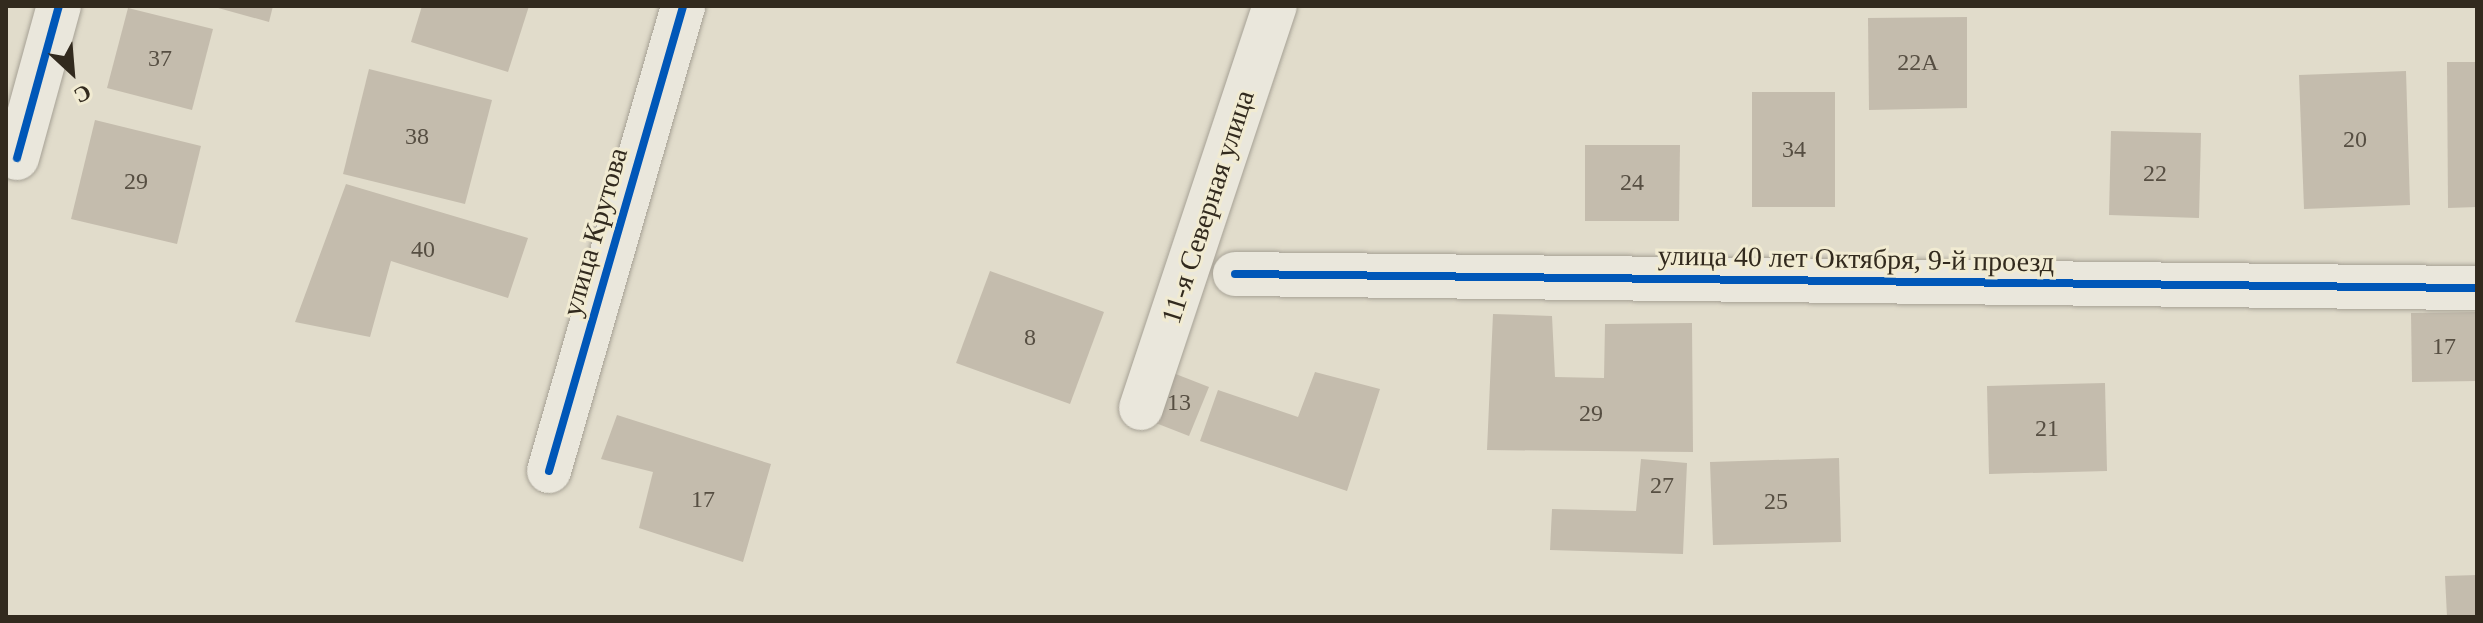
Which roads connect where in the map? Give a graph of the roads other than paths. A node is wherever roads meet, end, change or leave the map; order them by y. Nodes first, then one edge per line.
1 (59, 6) edge
2 (683, 6) edge
3 (1275, 6) edge
4 (17, 158) dead end
5 (1235, 274) dead end
6 (2477, 288) edge
7 (1141, 408) dead end
8 (549, 471) dead end

1 - 4 street
2 - 8 street, улица Крутова
3 - 7 street, 11-я Северная улица
5 - 6 street, улица 40 лет Октября, 9-й проезд

